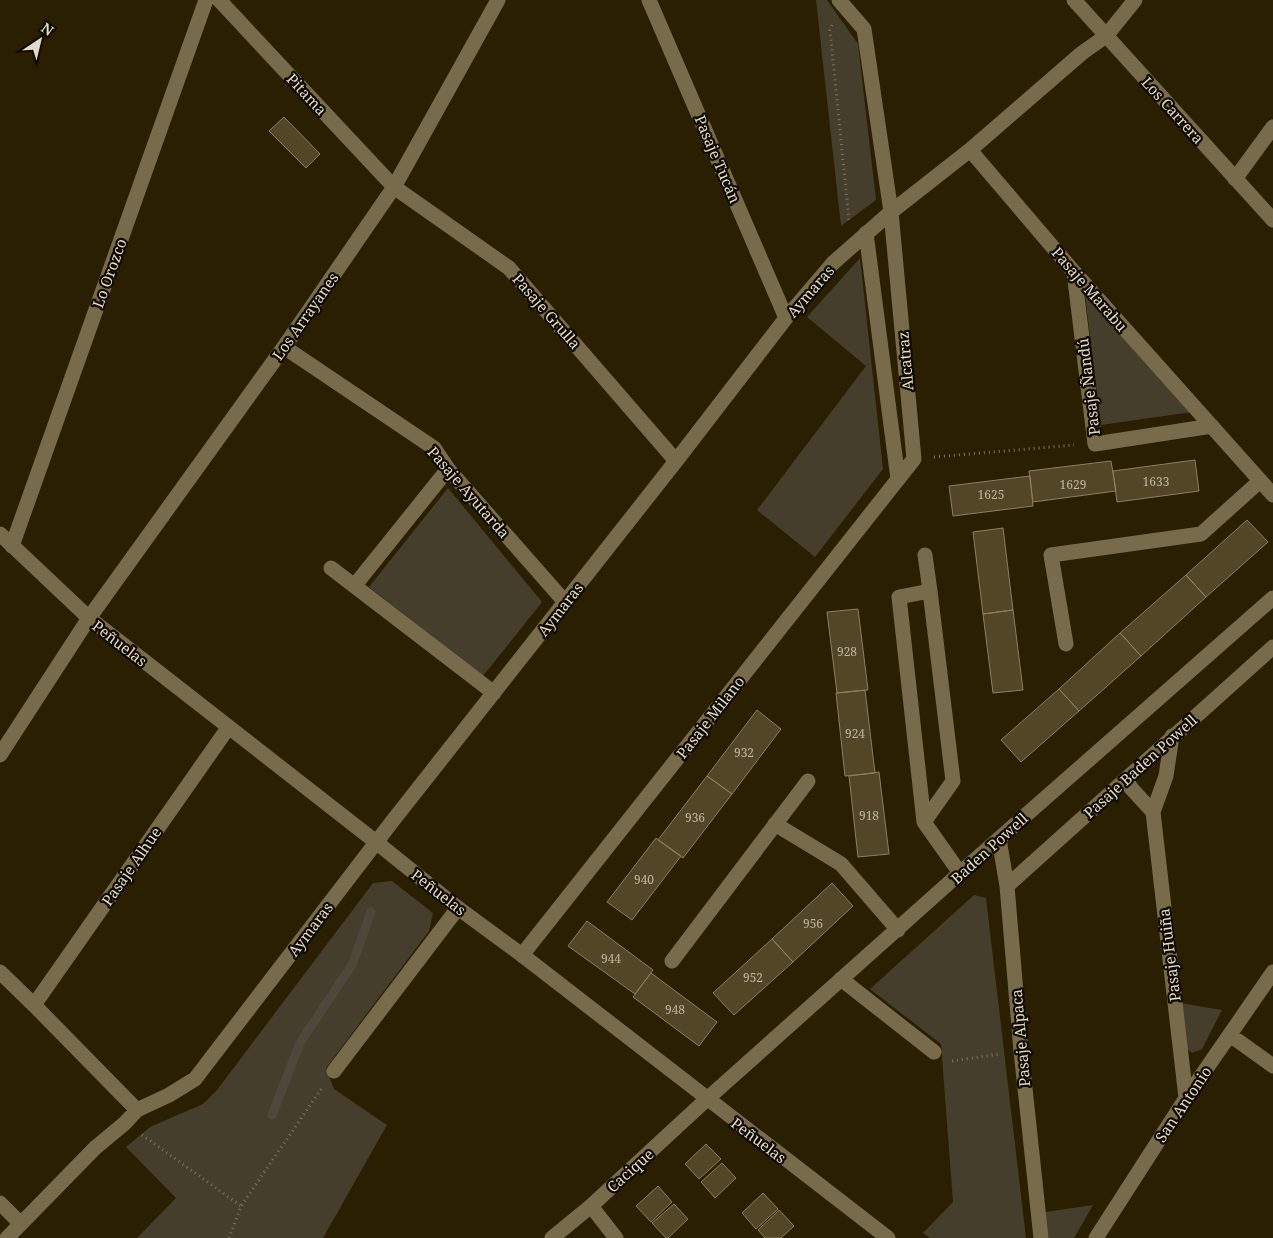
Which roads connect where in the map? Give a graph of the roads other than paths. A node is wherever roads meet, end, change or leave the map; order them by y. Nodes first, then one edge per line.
1 (206, 0) edge
2 (219, 0) edge
3 (498, 0) edge
4 (649, 0) edge
5 (1074, 0) edge
6 (1135, 0) edge
7 (840, 2) edge
8 (1106, 36) junction
9 (1273, 127) edge
10 (970, 150) junction
11 (1235, 179) junction
12 (394, 187) junction
13 (891, 212) junction
14 (1273, 220) edge
15 (866, 233) junction
16 (1074, 272) junction
17 (786, 318) junction
18 (284, 348) junction
19 (1212, 426) junction
20 (676, 461) junction
21 (448, 469) junction
22 (898, 479) junction
23 (1260, 481) junction
24 (1273, 495) edge
25 (0, 534) edge
26 (12, 546) junction
27 (925, 555) dead end
28 (331, 568) dead end
29 (356, 585) junction
30 (930, 592) junction
31 (1273, 598) edge
32 (565, 602) junction
33 (89, 618) junction
34 (1066, 644) dead end
35 (1273, 646) edge
36 (494, 693) junction
37 (228, 728) junction
38 (1172, 736) junction
39 (0, 754) edge
40 (1126, 779) junction
41 (808, 781) dead end
42 (1153, 812) junction
43 (924, 822) junction
44 (775, 824) junction
45 (999, 839) junction
46 (376, 842) junction
47 (960, 874) junction
48 (1007, 886) junction
49 (458, 908) junction
50 (898, 930) junction
51 (522, 955) junction
52 (672, 961) dead end
53 (0, 972) edge
54 (1273, 972) edge
55 (842, 980) junction
56 (34, 1004) junction
57 (1230, 1035) junction
58 (934, 1052) road end
59 (1273, 1066) edge
60 (334, 1071) road end
61 (1186, 1098) junction
62 (707, 1099) junction
63 (137, 1110) junction
64 (0, 1203) edge
65 (591, 1206) junction
66 (21, 1224) junction
67 (7, 1238) edge
68 (552, 1238) edge
69 (616, 1238) edge
70 (888, 1238) edge
71 (1041, 1238) edge
72 (1096, 1238) edge

1 - 26 street, Lo Orozco
2 - 12 street, Pitama
3 - 12 street, Los Arrayanes
4 - 17 street, Pasaje Tucán
5 - 8 street, Los Carrera
6 - 8 street, Aymaras
7 - 13 street, Alcatraz
8 - 10 street, Aymaras
8 - 11 street, Los Carrera
9 - 11 street
10 - 13 street, Aymaras
10 - 16 street, Pasaje Marabu
11 - 14 street, Los Carrera
12 - 18 street, Los Arrayanes
12 - 20 street, Pasaje Grulla
13 - 15 street, Aymaras
13 - 22 street, Alcatraz
15 - 17 street, Aymaras
15 - 22 street, Alcatraz
16 - 19 street, Pasaje Marabu
16 - 19 street, Pasaje Ñandú
17 - 20 street, Aymaras
18 - 21 street, Pasaje Ayutarda
18 - 33 street, Los Arrayanes
19 - 23 street, Pasaje Marabu
20 - 32 street, Aymaras
21 - 29 street
21 - 32 street, Pasaje Ayutarda
22 - 51 street, Pasaje Milano
23 - 24 street, Pasaje Marabu
23 - 34 street
25 - 26 street, Peñuelas
26 - 33 street, Peñuelas
27 - 30 street
28 - 29 street
29 - 36 street
30 - 43 street
30 - 43 street
31 - 45 street, Baden Powell
32 - 36 street, Aymaras
33 - 37 street, Peñuelas
33 - 39 street, Los Arrayanes
35 - 38 street, Pasaje Baden Powell
36 - 46 street, Aymaras
37 - 46 street, Peñuelas
37 - 56 street, Pasaje Alhue
38 - 40 street, Pasaje Baden Powell
38 - 42 street, Pasaje Huiña
40 - 42 street
40 - 48 street, Pasaje Baden Powell
41 - 44 street
42 - 61 street, Pasaje Huiña
43 - 47 street
44 - 50 street
44 - 52 street
45 - 47 street, Baden Powell
45 - 48 street, Pasaje Alpaca
46 - 49 street, Peñuelas
46 - 63 street, Aymaras
47 - 50 street, Baden Powell
48 - 71 street, Pasaje Alpaca
49 - 51 street, Peñuelas
49 - 60 street
50 - 55 street, Baden Powell
51 - 62 street, Peñuelas
53 - 56 street
54 - 57 street, San Antonio
55 - 58 street
55 - 62 street, Baden Powell
56 - 63 street
57 - 59 street
57 - 61 street, San Antonio
61 - 72 street, San Antonio
62 - 65 street, Cacique
62 - 70 street, Peñuelas
63 - 66 street, Aymaras
64 - 66 street
65 - 68 street, Cacique
65 - 69 street
66 - 67 street, Aymaras

